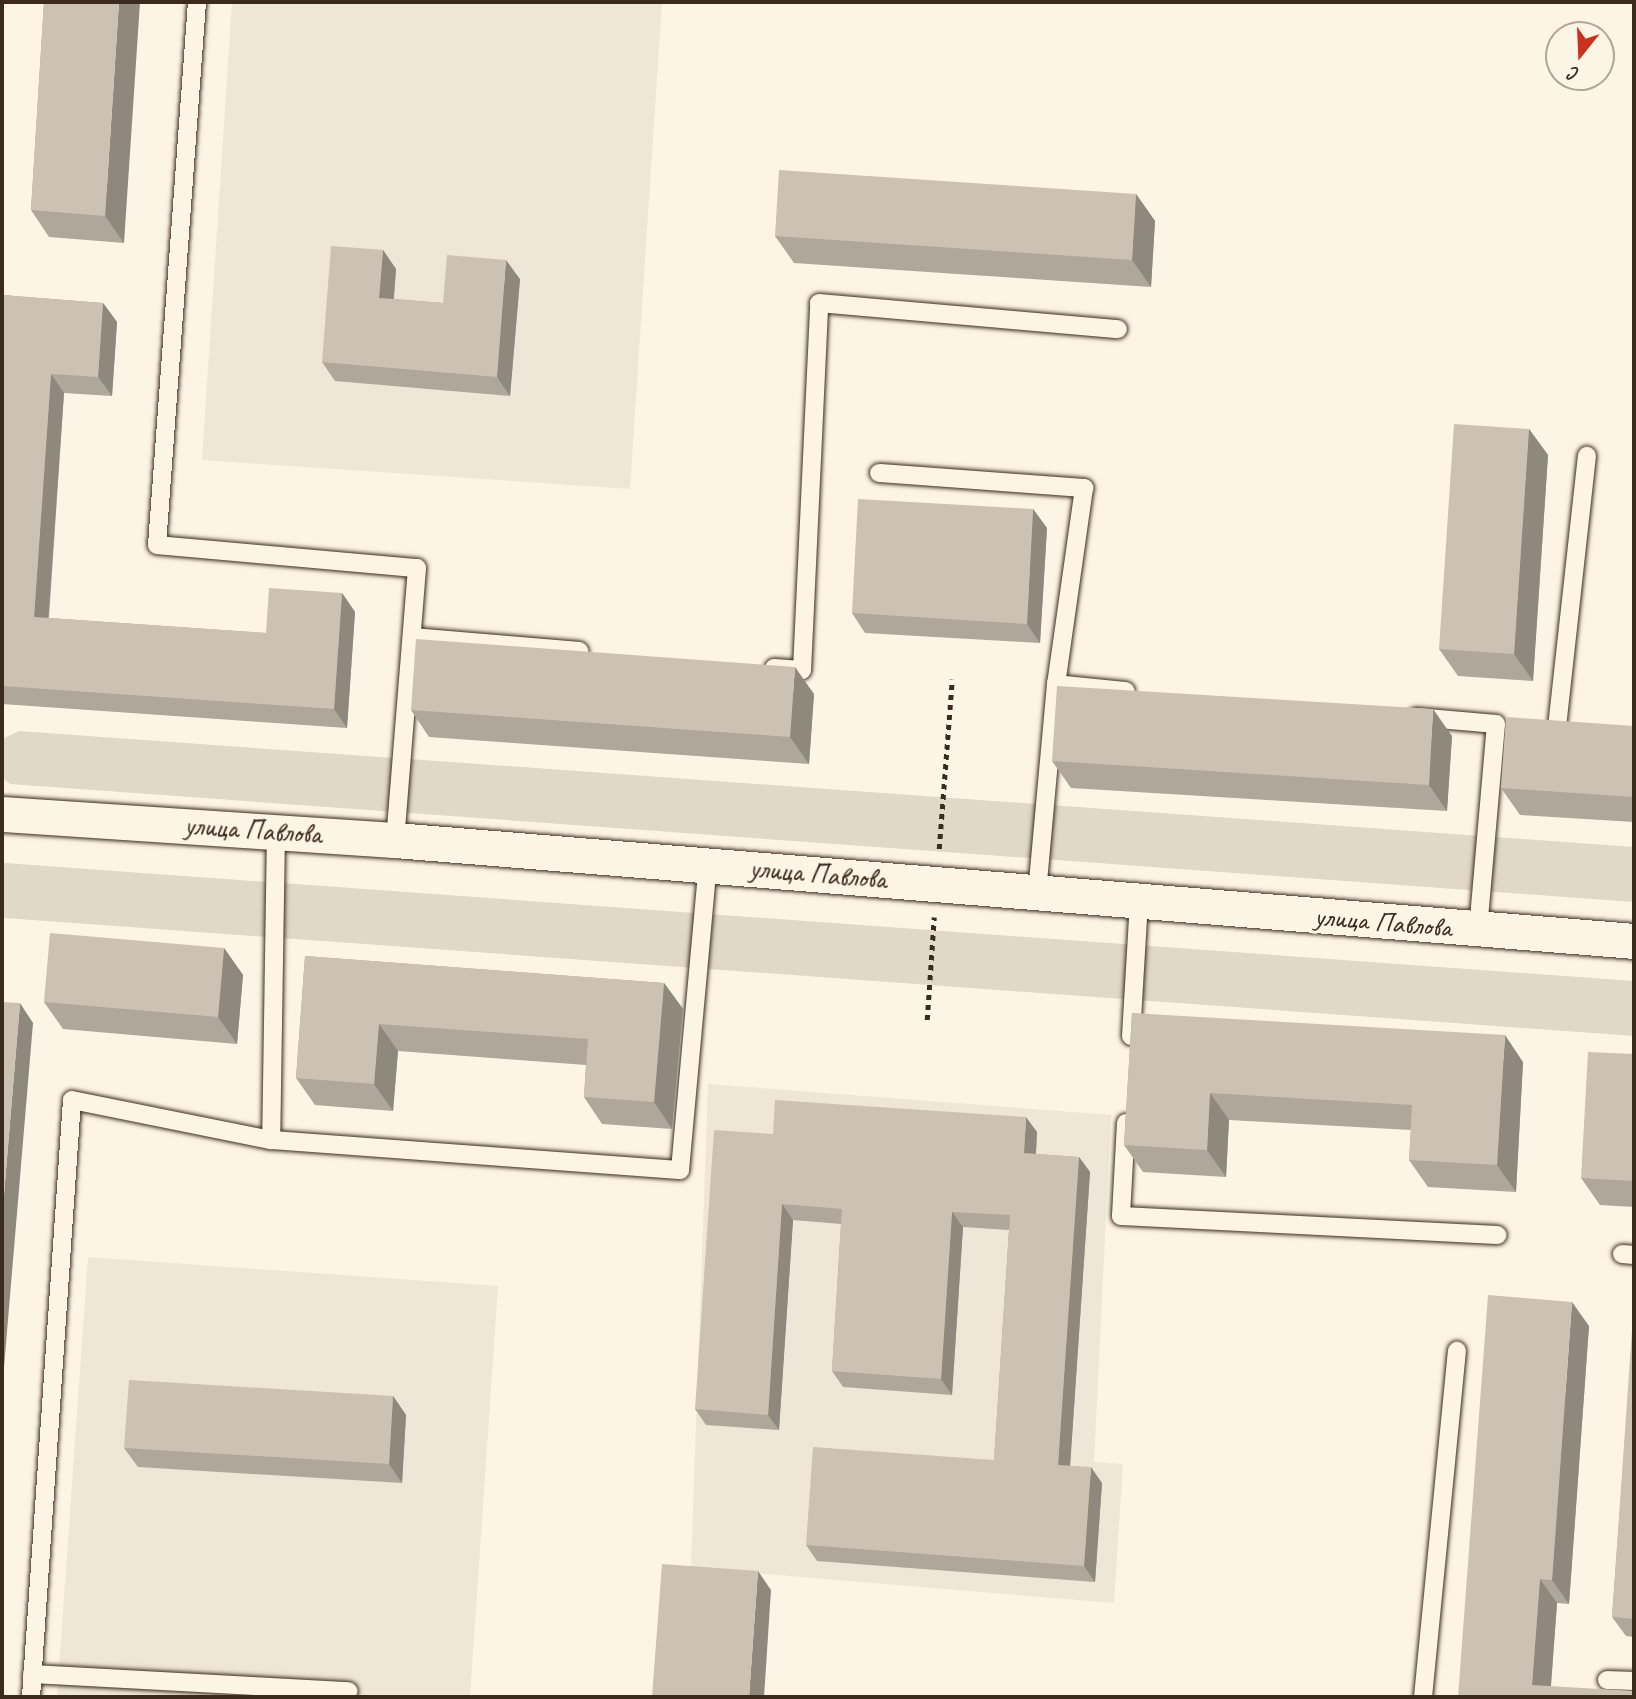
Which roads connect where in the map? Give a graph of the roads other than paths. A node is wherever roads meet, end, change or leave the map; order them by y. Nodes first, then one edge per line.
1 (197, 2) edge
2 (1118, 329) dead end
3 (1587, 456) dead end
4 (879, 473) dead end
5 (412, 637) junction
6 (593, 652) edge
7 (760, 666) edge
8 (1056, 684) junction
9 (1138, 692) edge
10 (1399, 716) edge
11 (1496, 724) junction
12 (1520, 725) edge
13 (1557, 727) edge
14 (2, 814) edge
15 (276, 832) junction
16 (395, 841) junction
17 (708, 865) junction
18 (1037, 892) junction
19 (1139, 900) junction
20 (1478, 930) junction
21 (1634, 941) edge
22 (1131, 1051) edge
23 (1128, 1106) edge
24 (271, 1140) junction
25 (1498, 1235) dead end
26 (1457, 1351) dead end
27 (32, 1674) junction
28 (1607, 1680) dead end
29 (1634, 1681) edge
30 (349, 1691) dead end
31 (31, 1697) edge
32 (1423, 1697) edge

1 - 5 lane
2 - 7 lane
3 - 13 lane
4 - 8 lane
5 - 6 lane
5 - 16 lane
8 - 9 lane
8 - 18 lane
10 - 11 lane
11 - 12 lane
11 - 20 lane
14 - 15 street, улица Павлова
15 - 16 street, улица Павлова
15 - 24 lane
16 - 17 street, улица Павлова
17 - 18 street, улица Павлова
17 - 24 lane
18 - 19 street, улица Павлова
19 - 20 street, улица Павлова
19 - 22 lane
20 - 21 street, улица Павлова
23 - 25 lane
24 - 27 lane
26 - 32 lane
27 - 30 lane
27 - 31 lane
28 - 29 lane

